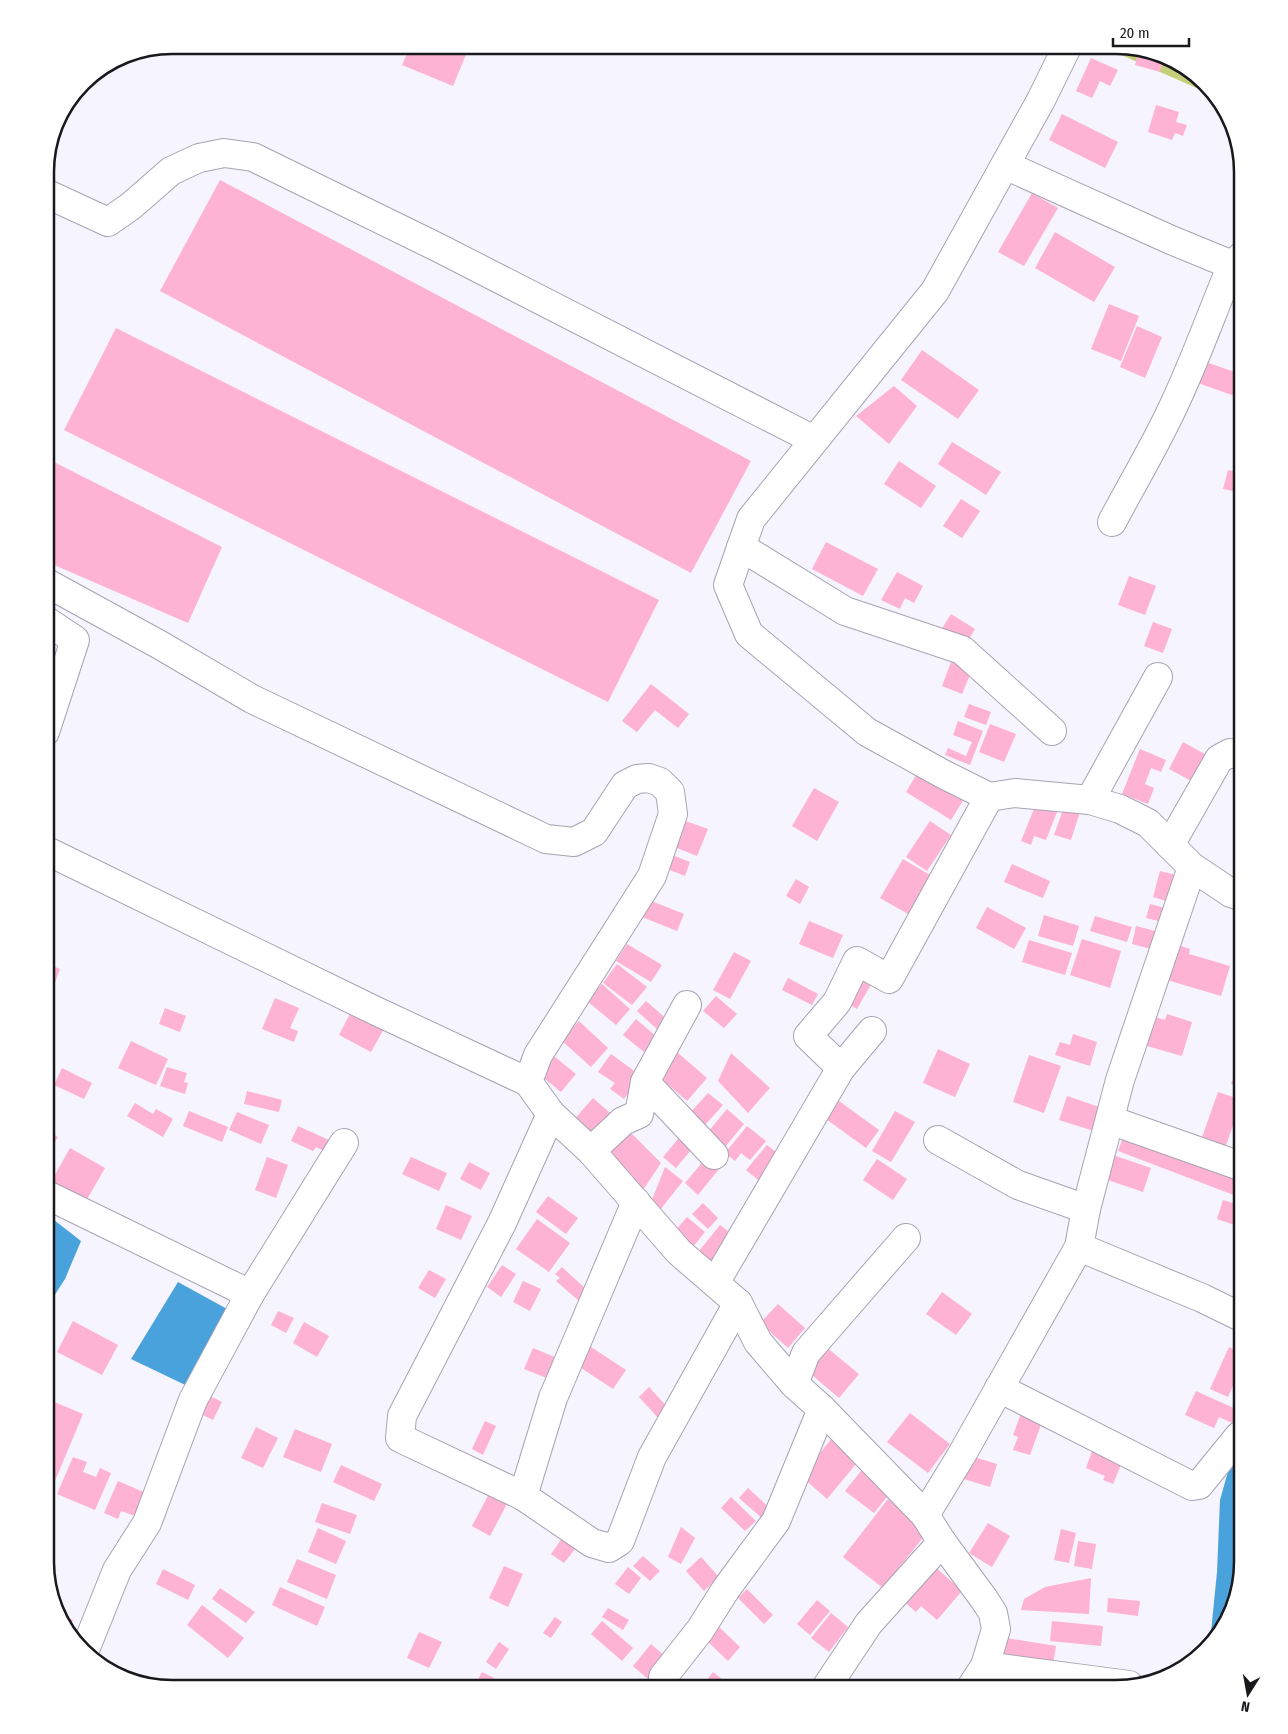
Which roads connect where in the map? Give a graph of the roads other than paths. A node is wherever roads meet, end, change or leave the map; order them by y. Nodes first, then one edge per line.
1 (1063, 54) edge
2 (1005, 165) junction
3 (54, 198) edge
4 (1234, 261) edge
5 (1234, 272) edge
6 (814, 440) junction
7 (1112, 522) dead end
8 (741, 547) junction
9 (54, 587) edge
10 (54, 626) edge
11 (1158, 677) dead end
12 (54, 704) edge
13 (1052, 731) dead end
14 (1234, 754) edge
15 (989, 797) junction
16 (1090, 800) junction
17 (1170, 845) junction
18 (54, 854) edge
19 (1192, 867) junction
20 (1234, 894) edge
21 (687, 1005) dead end
22 (872, 1031) dead end
23 (841, 1068) junction
24 (528, 1082) junction
25 (645, 1082) junction
26 (551, 1114) junction
27 (1110, 1120) junction
28 (938, 1140) dead end
29 (344, 1143) dead end
30 (591, 1152) junction
31 (714, 1155) dead end
32 (1234, 1164) edge
33 (54, 1198) edge
34 (636, 1202) junction
35 (1086, 1209) junction
36 (906, 1238) dead end
37 (1079, 1247) junction
38 (715, 1283) junction
39 (250, 1294) junction
40 (738, 1303) junction
41 (1234, 1314) edge
42 (794, 1384) junction
43 (999, 1388) junction
44 (822, 1409) junction
45 (1234, 1442) edge
46 (523, 1496) junction
47 (925, 1515) junction
48 (942, 1542) junction
49 (87, 1645) edge
50 (985, 1666) junction
51 (663, 1677) dead end
52 (831, 1680) edge
53 (976, 1680) edge
54 (1092, 1680) edge

1 - 2 street
2 - 4 street
2 - 6 street
3 - 6 street
5 - 7 street
6 - 8 street
8 - 13 street
8 - 15 street
9 - 24 street
10 - 12 street
11 - 16 street
14 - 17 street
15 - 16 street
15 - 23 street
16 - 17 street
17 - 19 street
18 - 24 street
19 - 20 street
19 - 27 street
21 - 25 street
22 - 23 street
23 - 38 street
24 - 26 street
25 - 30 street
25 - 31 street
26 - 30 street
26 - 46 street
27 - 32 street
27 - 35 street
28 - 35 street
29 - 39 street
30 - 34 street
33 - 39 street
34 - 38 street
34 - 46 street
35 - 37 street
36 - 42 street
37 - 41 street
37 - 43 street
38 - 40 street
39 - 49 street
40 - 42 street
40 - 46 street
42 - 44 street
43 - 45 street
43 - 47 street
44 - 47 street
44 - 51 street
47 - 48 street
48 - 50 street
48 - 52 street
50 - 53 street
50 - 54 street

